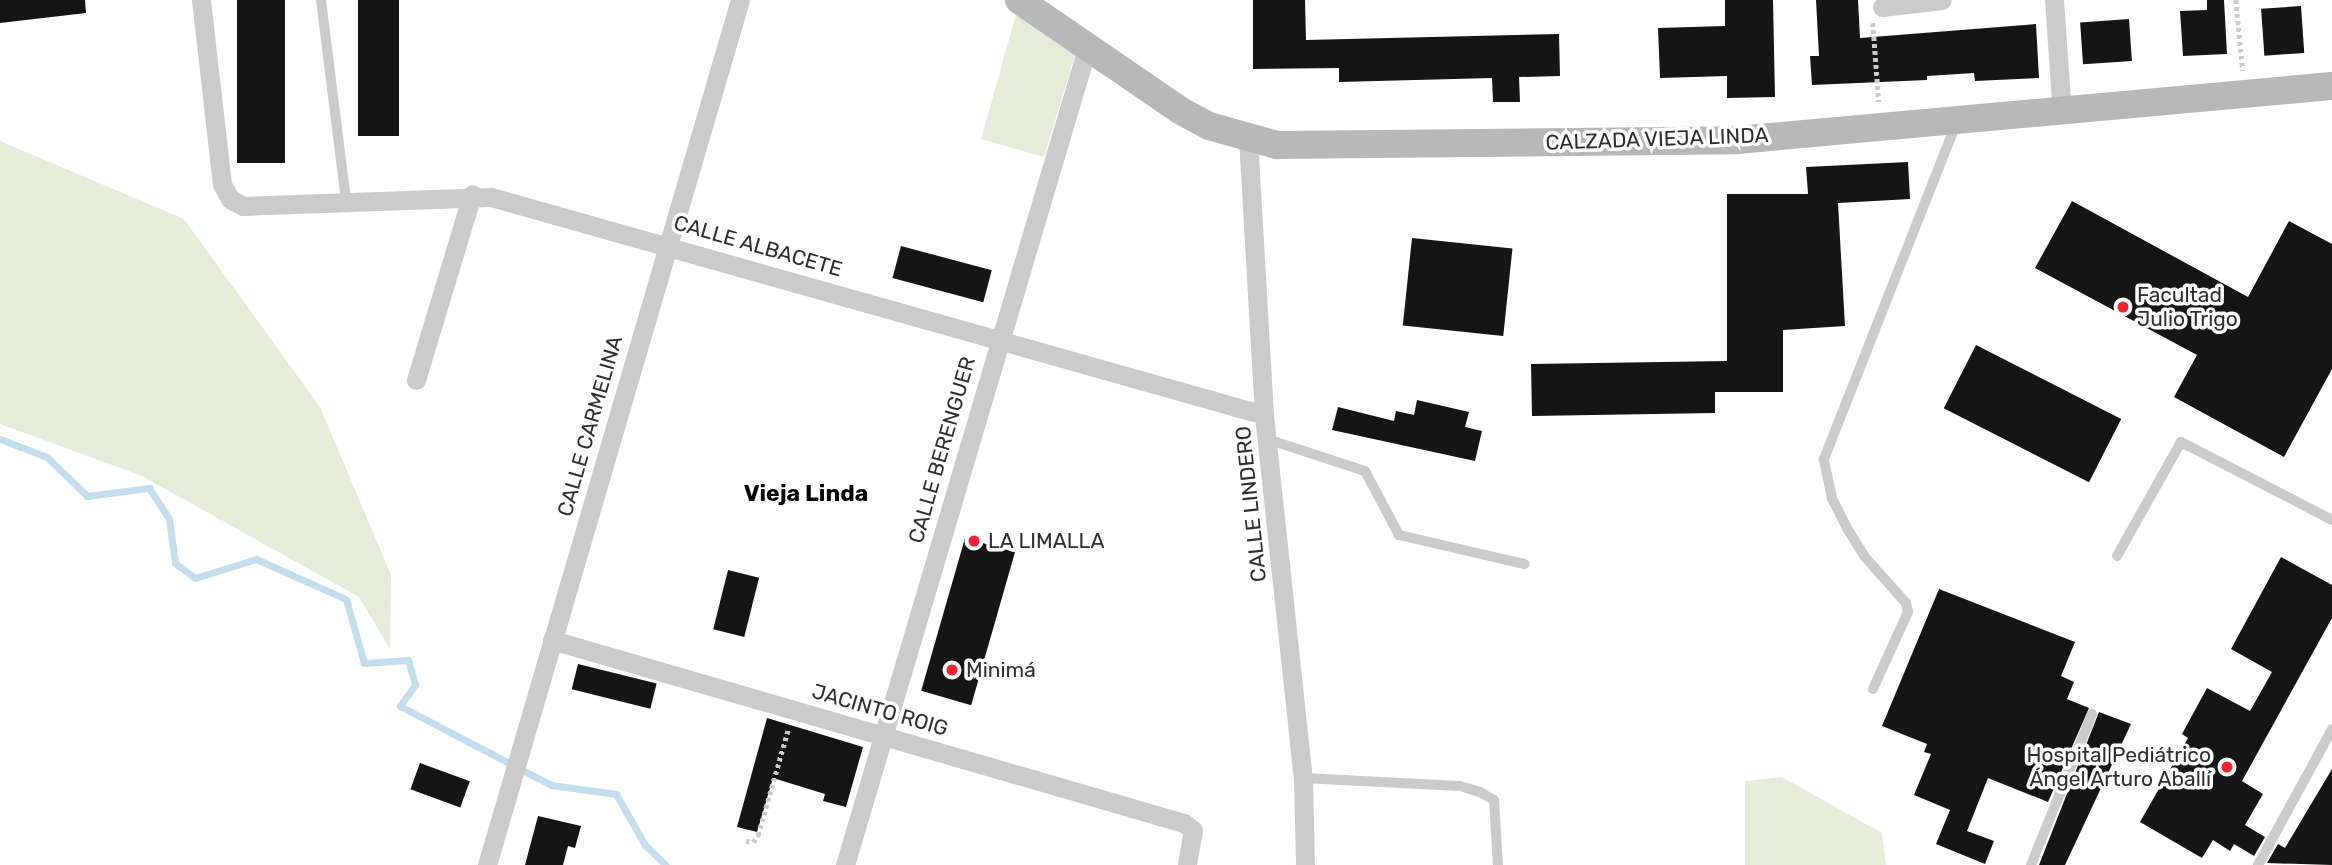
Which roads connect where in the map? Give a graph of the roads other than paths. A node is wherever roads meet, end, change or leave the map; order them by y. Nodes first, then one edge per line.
1 (201, 0) edge
2 (321, 0) edge
3 (740, 0) edge
4 (1020, 0) edge
5 (1942, 0) edge
6 (2054, 0) edge
7 (1882, 7) road end
8 (1087, 48) junction
9 (2332, 86) edge
10 (2062, 113) junction
11 (1957, 121) junction
12 (1248, 138) junction
13 (472, 194) junction
14 (346, 200) junction
15 (667, 243) junction
16 (998, 340) junction
17 (415, 380) dead end
18 (1264, 415) junction
19 (1267, 439) junction
20 (2332, 520) edge
21 (2117, 556) dead end
22 (1525, 564) dead end
23 (552, 640) junction
24 (1873, 689) dead end
25 (2092, 714) dead end
26 (2332, 729) edge
27 (883, 734) junction
28 (1303, 778) junction
29 (487, 865) edge
30 (845, 865) edge
31 (1187, 865) edge
32 (1305, 865) edge
33 (1498, 865) edge
34 (2031, 865) edge
35 (2258, 865) edge

1 - 14 street, CALLE ALBACETE
2 - 14 lane
3 - 15 street, CALLE CARMELINA
4 - 8 street, CALZADA VIEJA LINDA
5 - 7 street
6 - 10 street
8 - 12 street, CALZADA VIEJA LINDA
8 - 16 street, CALLE BERENGUER
9 - 10 street, CALZADA VIEJA LINDA
10 - 11 street, CALZADA VIEJA LINDA
11 - 12 street, CALZADA VIEJA LINDA
11 - 24 lane
12 - 18 street, CALLE LINDERO
13 - 14 street, CALLE ALBACETE
13 - 15 street, CALLE ALBACETE
13 - 17 street
15 - 16 street, CALLE ALBACETE
15 - 23 street, CALLE CARMELINA
16 - 18 street, CALLE ALBACETE
16 - 27 street, CALLE BERENGUER
18 - 19 street, CALLE LINDERO
19 - 22 lane
19 - 28 street, CALLE LINDERO
20 - 21 lane
23 - 27 street, JACINTO ROIG
23 - 29 street, CALLE CARMELINA
25 - 34 lane
26 - 35 lane
27 - 30 street, CALLE BERENGUER
27 - 31 street, JACINTO ROIG
28 - 32 street, CALLE LINDERO
28 - 33 lane

